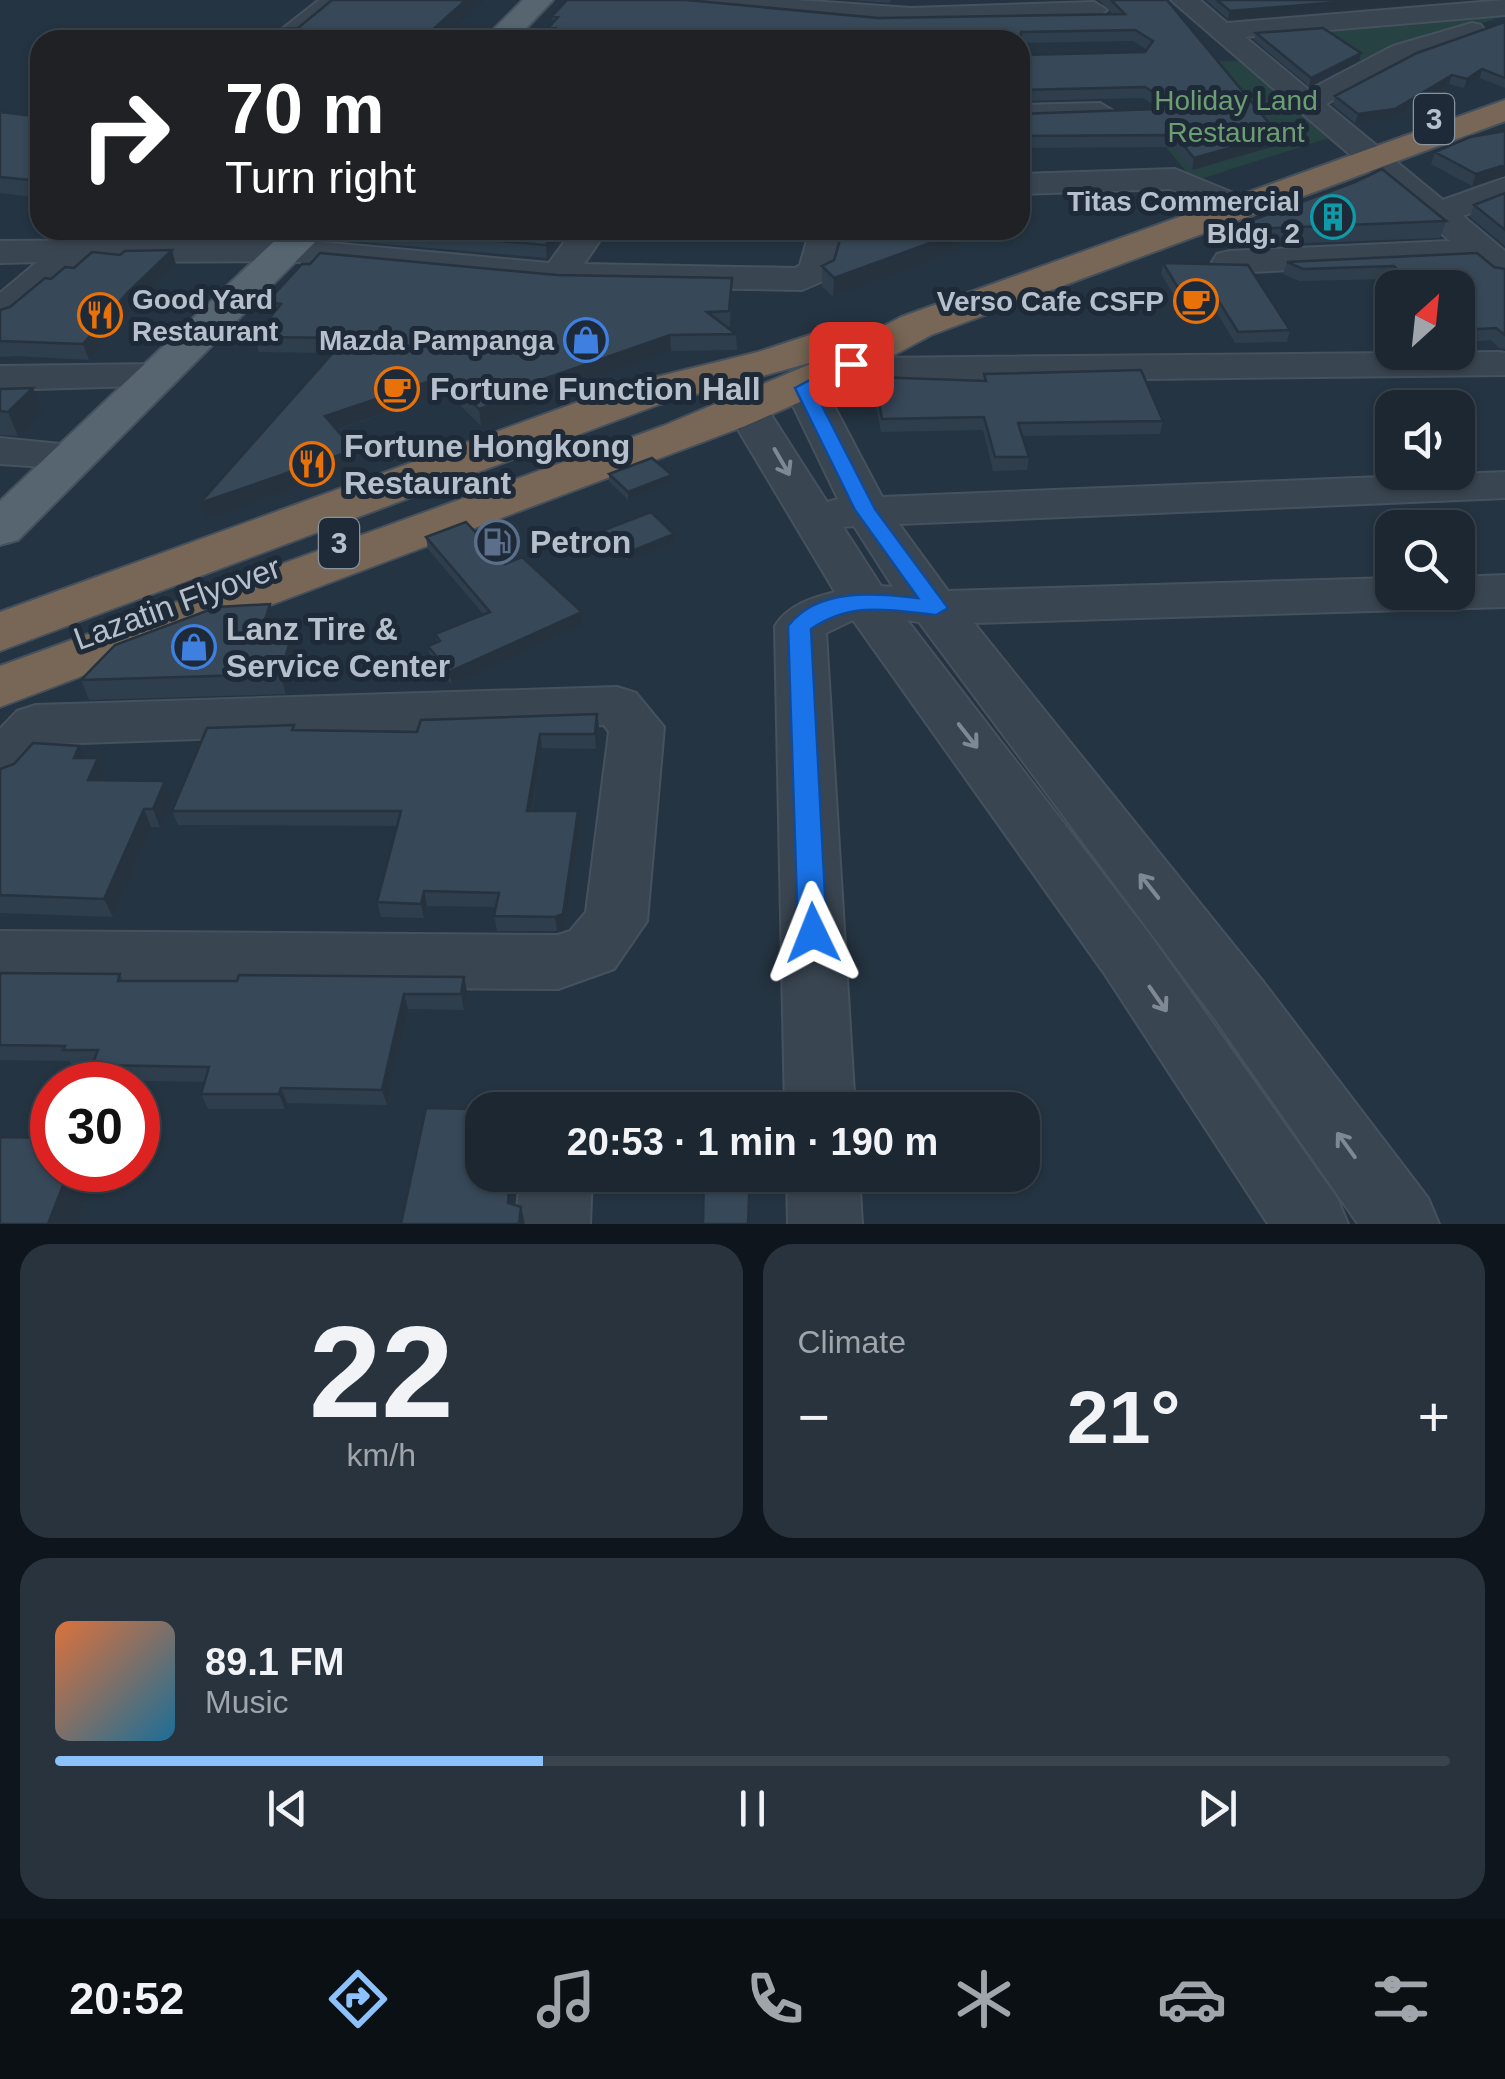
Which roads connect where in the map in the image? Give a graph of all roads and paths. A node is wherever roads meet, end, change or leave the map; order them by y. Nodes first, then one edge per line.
1 (335, 0) edge
2 (539, 0) edge
3 (689, 0) edge
4 (1085, 0) edge
5 (1184, 0) edge
6 (750, 2) edge
7 (1505, 7) edge
8 (910, 19) edge
9 (1505, 20) edge
10 (732, 28) edge
11 (295, 30) edge
12 (508, 30) edge
13 (1224, 31) junction
14 (1505, 92) edge
15 (1309, 100) junction
16 (1505, 110) edge
17 (1125, 111) edge
18 (1030, 114) edge
19 (1368, 153) junction
20 (1030, 184) edge
21 (1505, 188) edge
22 (1231, 202) junction
23 (1437, 214) junction
24 (30, 230) edge
25 (298, 240) edge
26 (583, 240) edge
27 (824, 240) edge
28 (1, 252) edge
29 (72, 252) junction
30 (1493, 259) edge
31 (1230, 262) edge
32 (559, 274) junction
33 (0, 312) edge
34 (916, 326) junction
35 (851, 364) junction
36 (1500, 364) dead end
37 (788, 375) junction
38 (158, 376) junction
39 (0, 378) edge
40 (669, 411) junction
41 (748, 411) junction
42 (0, 451) edge
43 (76, 456) junction
44 (1505, 485) edge
45 (9, 510) edge
46 (866, 510) junction
47 (813, 516) junction
48 (1505, 591) edge
49 (866, 600) junction
50 (936, 608) junction
51 (0, 632) edge
52 (0, 650) edge
53 (0, 669) edge
54 (0, 687) edge
55 (0, 764) edge
56 (0, 958) edge
57 (819, 1092) edge
58 (555, 1192) edge
59 (824, 1192) edge
60 (552, 1224) edge
61 (825, 1224) edge
62 (1310, 1224) edge
63 (1402, 1224) edge

1 - 11 street
2 - 12 main road
3 - 6 street
4 - 8 street
5 - 13 street
6 - 8 street
6 - 10 street
7 - 13 street
9 - 15 street
13 - 15 street
14 - 19 highway, 3
15 - 19 street
16 - 19 highway, 3
17 - 18 street
19 - 22 highway, 3
19 - 23 street
20 - 22 street
21 - 23 street
22 - 34 highway, 3
22 - 37 highway, 3
23 - 30 street
24 - 28 street
25 - 29 street
25 - 32 street
25 - 38 main road
26 - 32 street
27 - 32 street
28 - 29 street
29 - 33 street
30 - 31 street
34 - 35 highway, 3
34 - 40 highway, Lazatin Flyover / 3
35 - 36 street
35 - 37 highway, 3
37 - 40 highway, Lazatin Flyover / 3
37 - 41 highway, 3
37 - 46 street
37 - 51 highway, 3
38 - 39 street
38 - 43 main road
40 - 52 highway, Lazatin Flyover / 3
40 - 53 highway, Lazatin Flyover / 3
41 -> 47 street
41 - 54 highway, 3
42 - 43 street
43 - 45 main road
44 - 46 street
46 - 47 street
46 - 50 street
47 - 49 street
48 - 50 street
49 - 50 street
49 - 57 street
49 -> 62 street
63 -> 50 street
55 - 56 street
58 - 60 street
59 - 61 street

